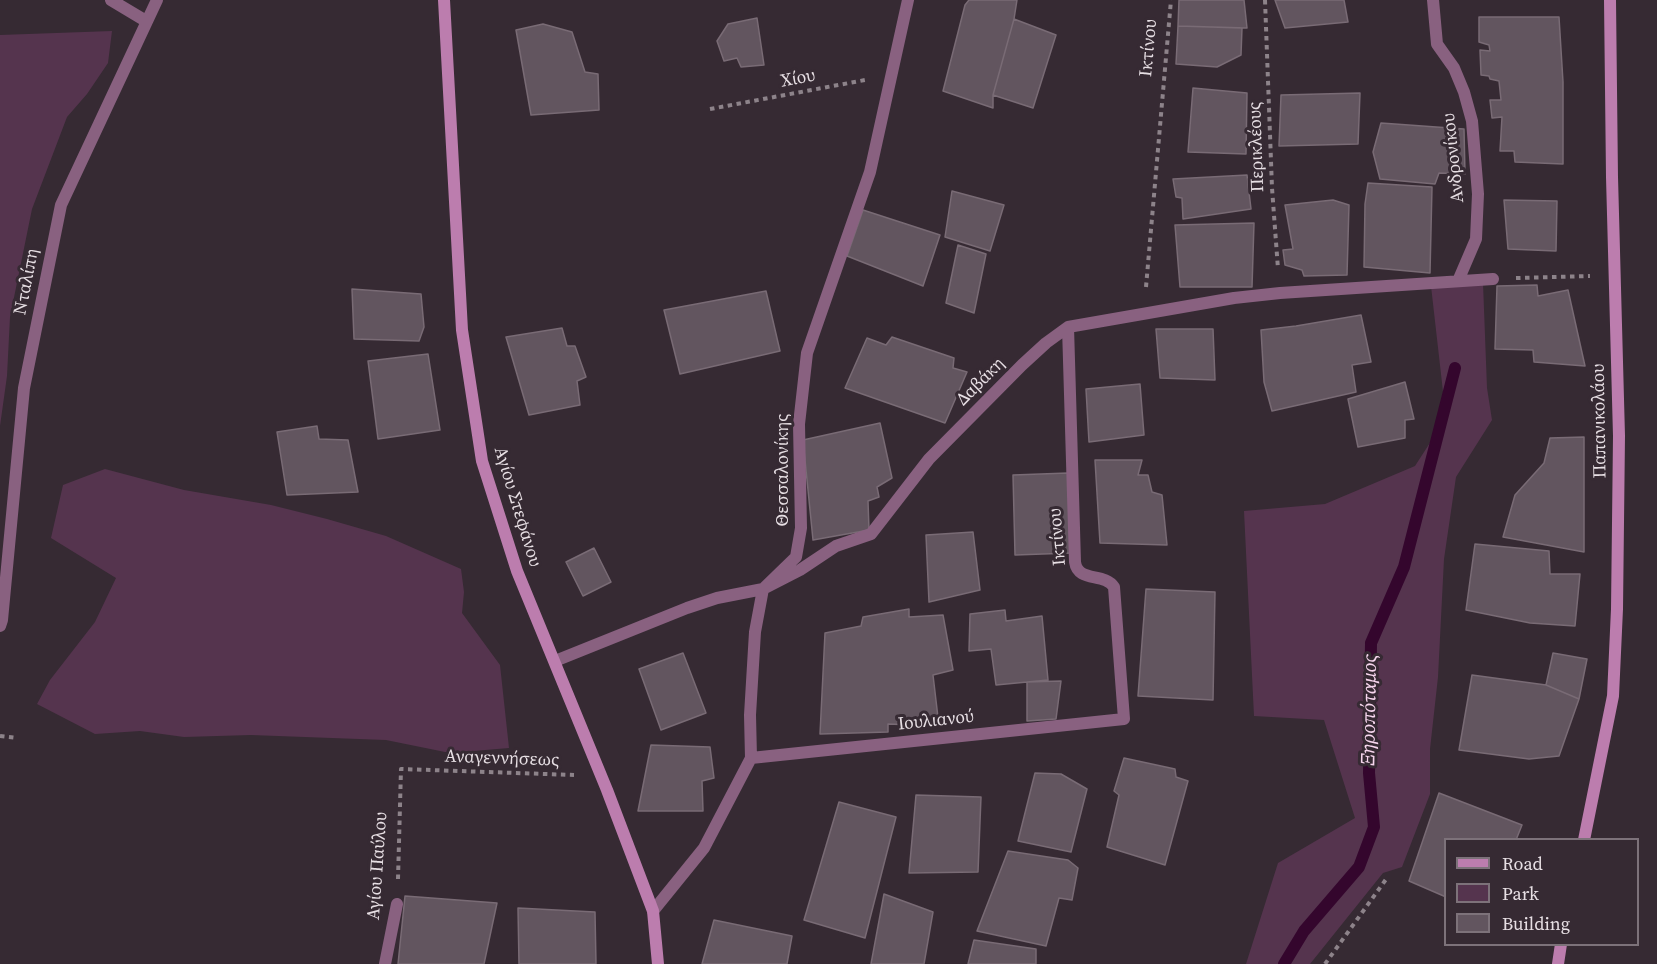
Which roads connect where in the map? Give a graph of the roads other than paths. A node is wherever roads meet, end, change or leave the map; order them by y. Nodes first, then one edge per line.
1 (111, 0) edge
2 (157, 0) edge
3 (444, 0) edge
4 (908, 0) edge
5 (1433, 0) edge
6 (1610, 0) edge
7 (146, 21) junction
8 (1493, 279) road end
9 (1458, 281) junction
10 (1068, 327) junction
11 (763, 589) junction
12 (0, 626) edge
13 (555, 661) junction
14 (1124, 719) joint
15 (751, 758) junction
16 (1584, 838) edge
17 (397, 904) road end
18 (653, 911) junction
19 (1561, 946) edge
20 (385, 964) edge
21 (658, 964) edge
22 (1558, 964) edge

1 - 7 street
2 - 7 street, Νταλίπη
3 - 13 street, Αγίου Στεφάνου
4 - 11 street, Θεσσαλονίκης
5 - 9 street, Ανδρονίκου
6 - 16 street, Παπανικολάου
7 - 12 street, Νταλίπη
8 - 9 street, Δαβάκη
9 - 10 street, Δαβάκη
10 - 11 street, Δαβάκη
10 - 14 street, Ικτίνου
11 - 13 street, Δαβάκη
11 - 15 street
13 - 18 street, Αγίου Στεφάνου
14 - 15 street, Ιουλιανού
15 - 18 street
17 - 20 street, Αγίου Παύλου
18 - 21 street, Αγίου Στεφάνου
19 - 22 street

